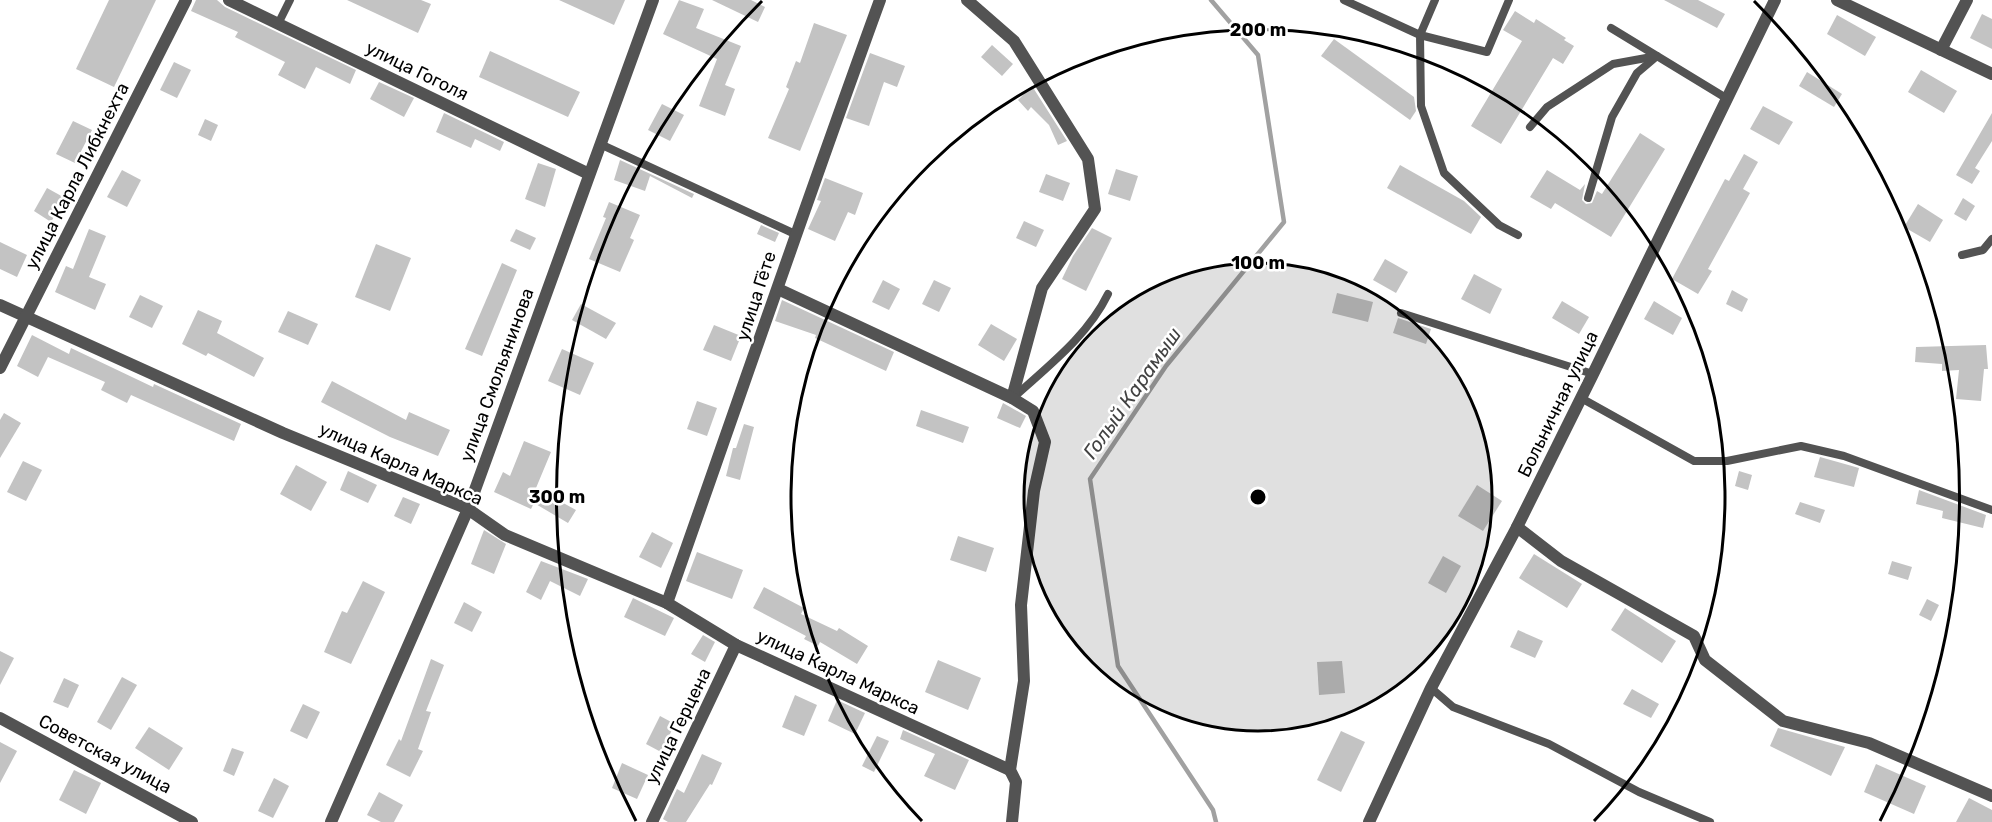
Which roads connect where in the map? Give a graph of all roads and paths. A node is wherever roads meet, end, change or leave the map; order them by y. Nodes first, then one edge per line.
1 (186, 0) edge
2 (229, 0) edge
3 (290, 0) edge
4 (653, 0) edge
5 (880, 0) edge
6 (967, 0) edge
7 (1344, 0) edge
8 (1435, 0) edge
9 (1509, 0) edge
10 (1775, 0) edge
11 (1837, 0) edge
12 (1967, 0) edge
13 (278, 24) junction
14 (1611, 28) dead end
15 (1420, 34) junction
16 (1941, 50) junction
17 (1657, 56) junction
18 (1992, 74) edge
19 (1726, 98) junction
20 (1530, 127) dead end
21 (600, 144) junction
22 (589, 174) junction
23 (1588, 198) dead end
24 (795, 234) junction
25 (1518, 235) dead end
26 (1992, 239) edge
27 (1962, 255) dead end
28 (778, 289) junction
29 (1108, 294) dead end
30 (0, 305) edge
31 (1401, 313) dead end
32 (25, 316) junction
33 (0, 368) edge
34 (1593, 374) junction
35 (1012, 398) junction
36 (1581, 398) junction
37 (468, 508) junction
38 (1992, 510) edge
39 (1517, 527) junction
40 (667, 603) junction
41 (736, 645) junction
42 (1431, 688) junction
43 (0, 718) edge
44 (1010, 770) junction
45 (1992, 796) edge
46 (192, 822) edge
47 (332, 822) edge
48 (652, 822) edge
49 (1012, 822) edge
50 (1369, 822) edge
51 (1710, 822) edge

1 - 32 street, улица Карла Либкнехта
2 - 13 street, улица Гоголя
3 - 13 lane
4 - 21 street, улица Смольянинова
5 - 24 street, улица Гёте
6 - 35 street
7 - 15 lane
8 - 15 lane
9 - 15 lane
10 - 19 street, Больничная улица
11 - 16 street
12 - 16 street
13 - 22 street, улица Гоголя
14 - 17 lane
15 - 25 lane
16 - 18 street
17 - 19 lane
17 - 20 lane
17 - 23 lane
19 - 34 street, Больничная улица
21 - 22 street, улица Смольянинова
21 - 24 lane
22 - 37 street, улица Смольянинова
24 - 28 street, улица Гёте
26 - 27 lane
28 - 35 street
28 - 40 street, улица Гёте
29 - 35 lane
30 - 32 street, улица Карла Маркса
31 - 34 lane
32 - 33 street, улица Карла Либкнехта
32 - 37 street, улица Карла Маркса
34 - 36 street, Больничная улица
35 - 44 street
36 - 38 lane
36 - 39 street, Больничная улица
37 - 40 street, улица Карла Маркса
37 - 47 street, улица Смольянинова
39 - 42 street, Больничная улица
39 - 45 street
40 - 41 street, улица Карла Маркса
41 - 44 street, улица Карла Маркса
41 - 48 street, улица Герцена
42 - 50 street, Больничная улица
42 - 51 lane
43 - 46 street, Советская улица
44 - 49 street

